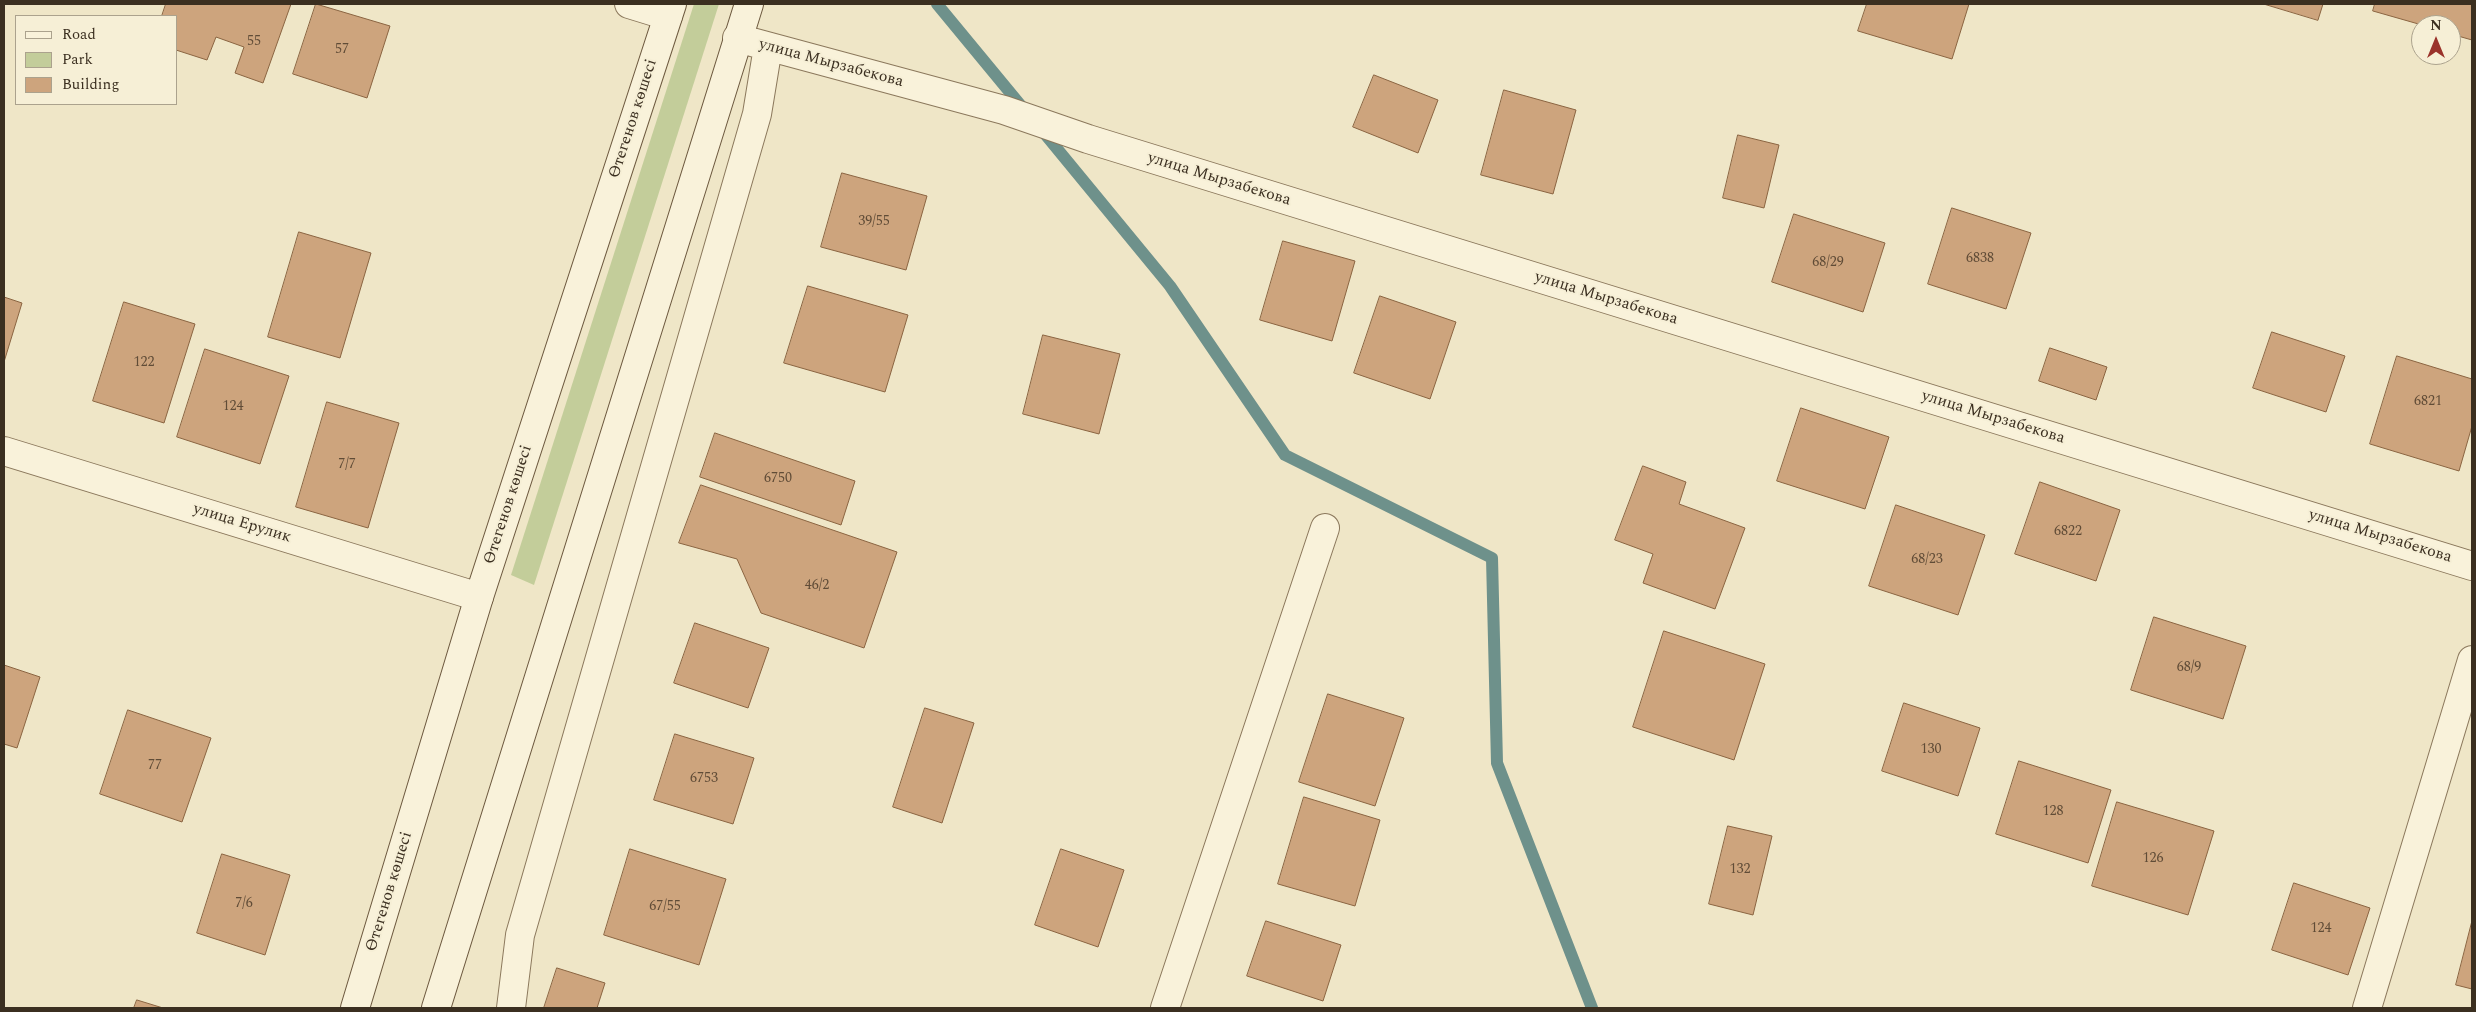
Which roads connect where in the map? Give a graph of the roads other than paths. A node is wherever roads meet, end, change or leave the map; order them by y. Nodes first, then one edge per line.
1 (630, 4) edge
2 (749, 4) edge
3 (670, 10) edge
4 (737, 38) junction
5 (768, 47) junction
6 (4, 451) edge
7 (1324, 528) dead end
8 (2472, 566) edge
9 (479, 597) junction
10 (2472, 660) edge
11 (355, 1008) edge
12 (436, 1008) edge
13 (511, 1008) edge
14 (1165, 1008) edge
15 (2367, 1008) edge

1 - 3 street
2 - 4 street
3 - 9 street, Өтегенов көшесі
4 - 5 street, улица Мырзабекова
4 - 12 street
5 - 8 street, улица Мырзабекова
5 - 13 street
6 - 9 street, улица Ерулик
7 - 14 street
9 - 11 street, Өтегенов көшесі
10 - 15 street

